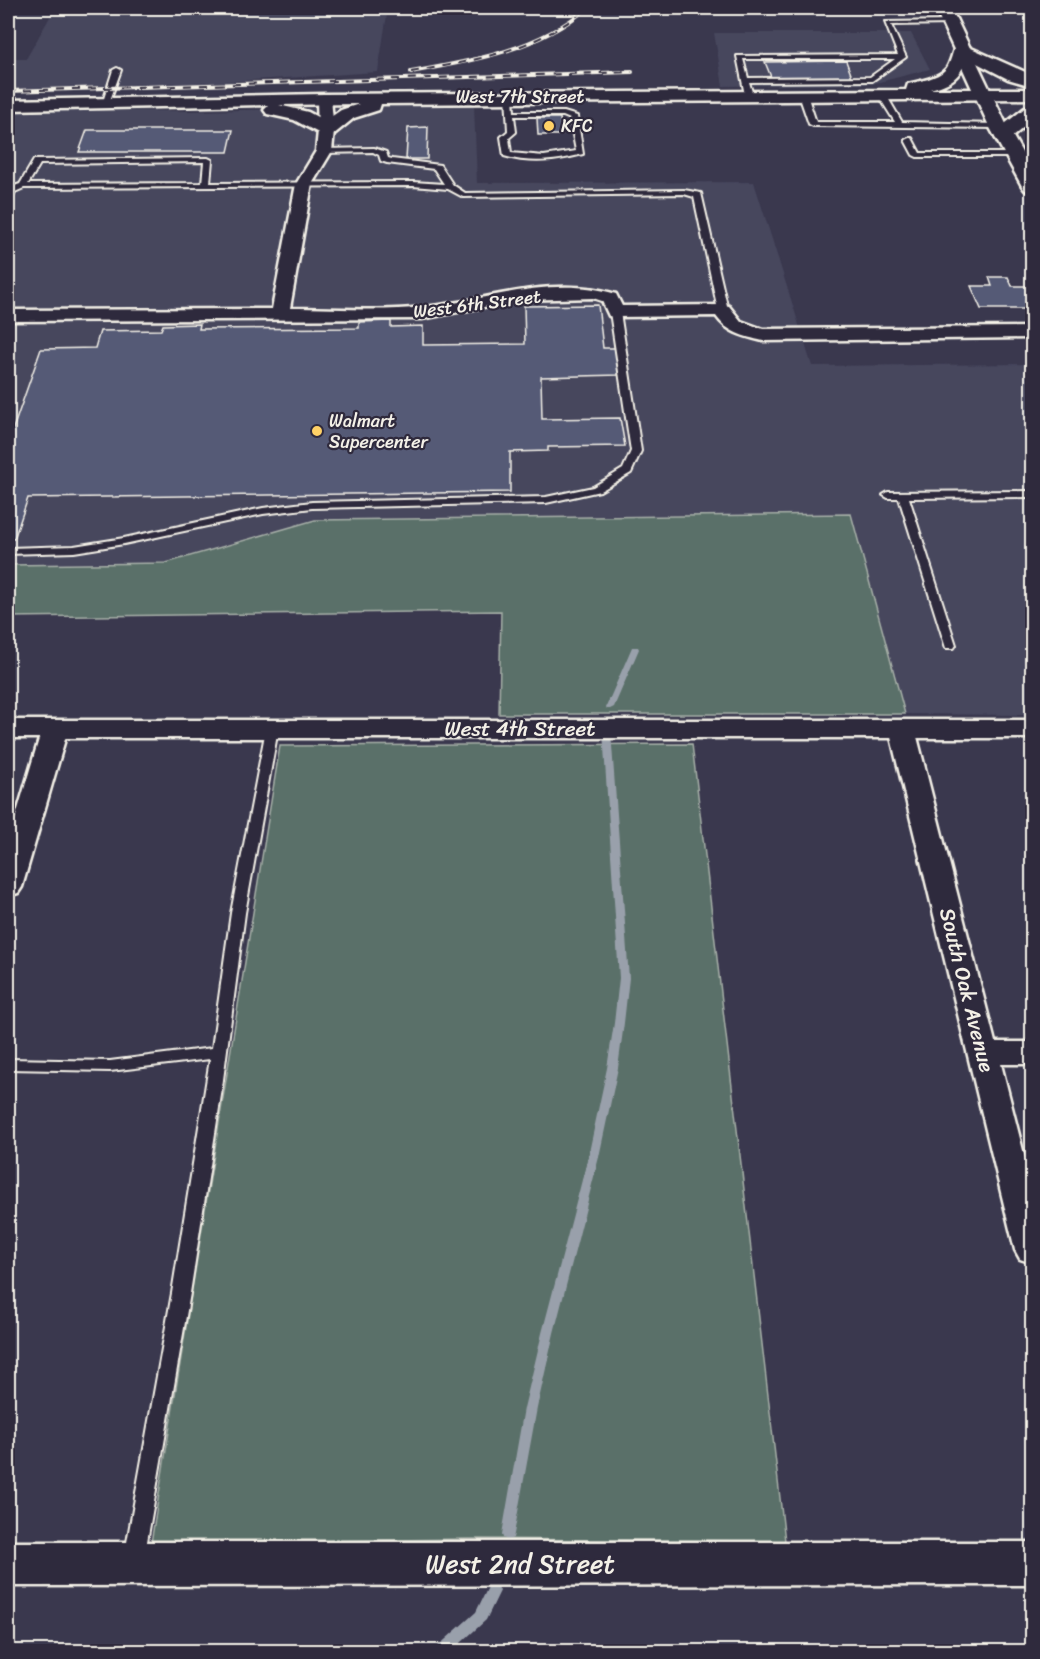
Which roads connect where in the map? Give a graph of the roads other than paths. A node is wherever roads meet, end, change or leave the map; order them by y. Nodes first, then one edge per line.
1 (946, 15) edge
2 (962, 49) junction
3 (902, 57) junction
4 (117, 70) dead end
5 (1032, 81) edge
6 (796, 84) junction
7 (747, 88) junction
8 (983, 94) junction
9 (1032, 94) edge
10 (850, 95) junction
11 (882, 95) junction
12 (463, 97) junction
13 (324, 99) junction
14 (175, 101) junction
15 (105, 103) junction
16 (8, 105) edge
17 (510, 106) junction
18 (1032, 111) edge
19 (900, 124) junction
20 (1001, 130) junction
21 (326, 131) junction
22 (909, 140) dead end
23 (324, 151) junction
24 (1015, 155) junction
25 (304, 184) junction
26 (207, 185) junction
27 (23, 186) junction
28 (1032, 186) edge
29 (450, 187) junction
30 (8, 200) edge
31 (723, 310) junction
32 (615, 312) junction
33 (280, 314) junction
34 (8, 316) edge
35 (1032, 333) edge
36 (1032, 494) edge
37 (888, 495) dead end
38 (903, 495) junction
39 (8, 551) edge
40 (950, 645) dead end
41 (8, 729) edge
42 (55, 729) junction
43 (272, 729) junction
44 (902, 729) junction
45 (1032, 729) edge
46 (8, 887) edge
47 (218, 1053) junction
48 (983, 1053) junction
49 (1032, 1053) edge
50 (8, 1064) edge
51 (1032, 1250) edge
52 (8, 1564) edge
53 (133, 1564) junction
54 (1032, 1564) edge

1 - 2 main road
1 - 3 lane
2 - 5 main road
2 - 8 main road
2 - 10 main road
3 - 6 lane
3 - 7 lane
4 - 15 lane
6 - 7 main road, West 7th Street
6 - 10 main road, West 7th Street
6 - 19 lane
7 - 17 main road, West 7th Street
8 - 9 main road, West 7th Street
8 - 11 main road, West 7th Street
8 - 20 main road
10 - 11 main road, West 7th Street
11 - 19 lane
12 - 13 main road, West 7th Street
12 - 17 main road, West 7th Street
12 - 21 main road
13 - 14 main road, West 7th Street
13 - 21 street
14 - 15 main road, West 7th Street
14 - 21 main road
15 - 16 main road, West 7th Street
17 - 17 lane
18 - 20 main road
19 - 20 lane
20 - 24 main road
21 - 23 street
22 - 24 lane
23 - 25 street
23 - 29 lane
24 - 28 main road
25 - 26 lane
25 - 29 lane
25 - 33 street
26 - 27 lane
26 - 27 lane
27 - 30 lane
29 - 31 lane
31 - 32 street
31 - 35 street
32 - 33 street, West 6th Street
32 - 39 lane
33 - 34 street, West 6th Street
36 - 38 lane
37 - 38 lane
38 - 40 lane
41 - 42 main road, West 4th Street
42 - 43 main road, West 4th Street
42 - 46 street
43 - 44 main road, West 4th Street
43 - 47 lane
44 - 45 main road, West 4th Street
44 - 48 street, South Oak Avenue
47 - 50 lane
47 - 53 lane
48 - 49 street
48 - 51 street, South Oak Avenue
52 - 53 main road, West 2nd Street
53 - 54 main road, West 2nd Street

